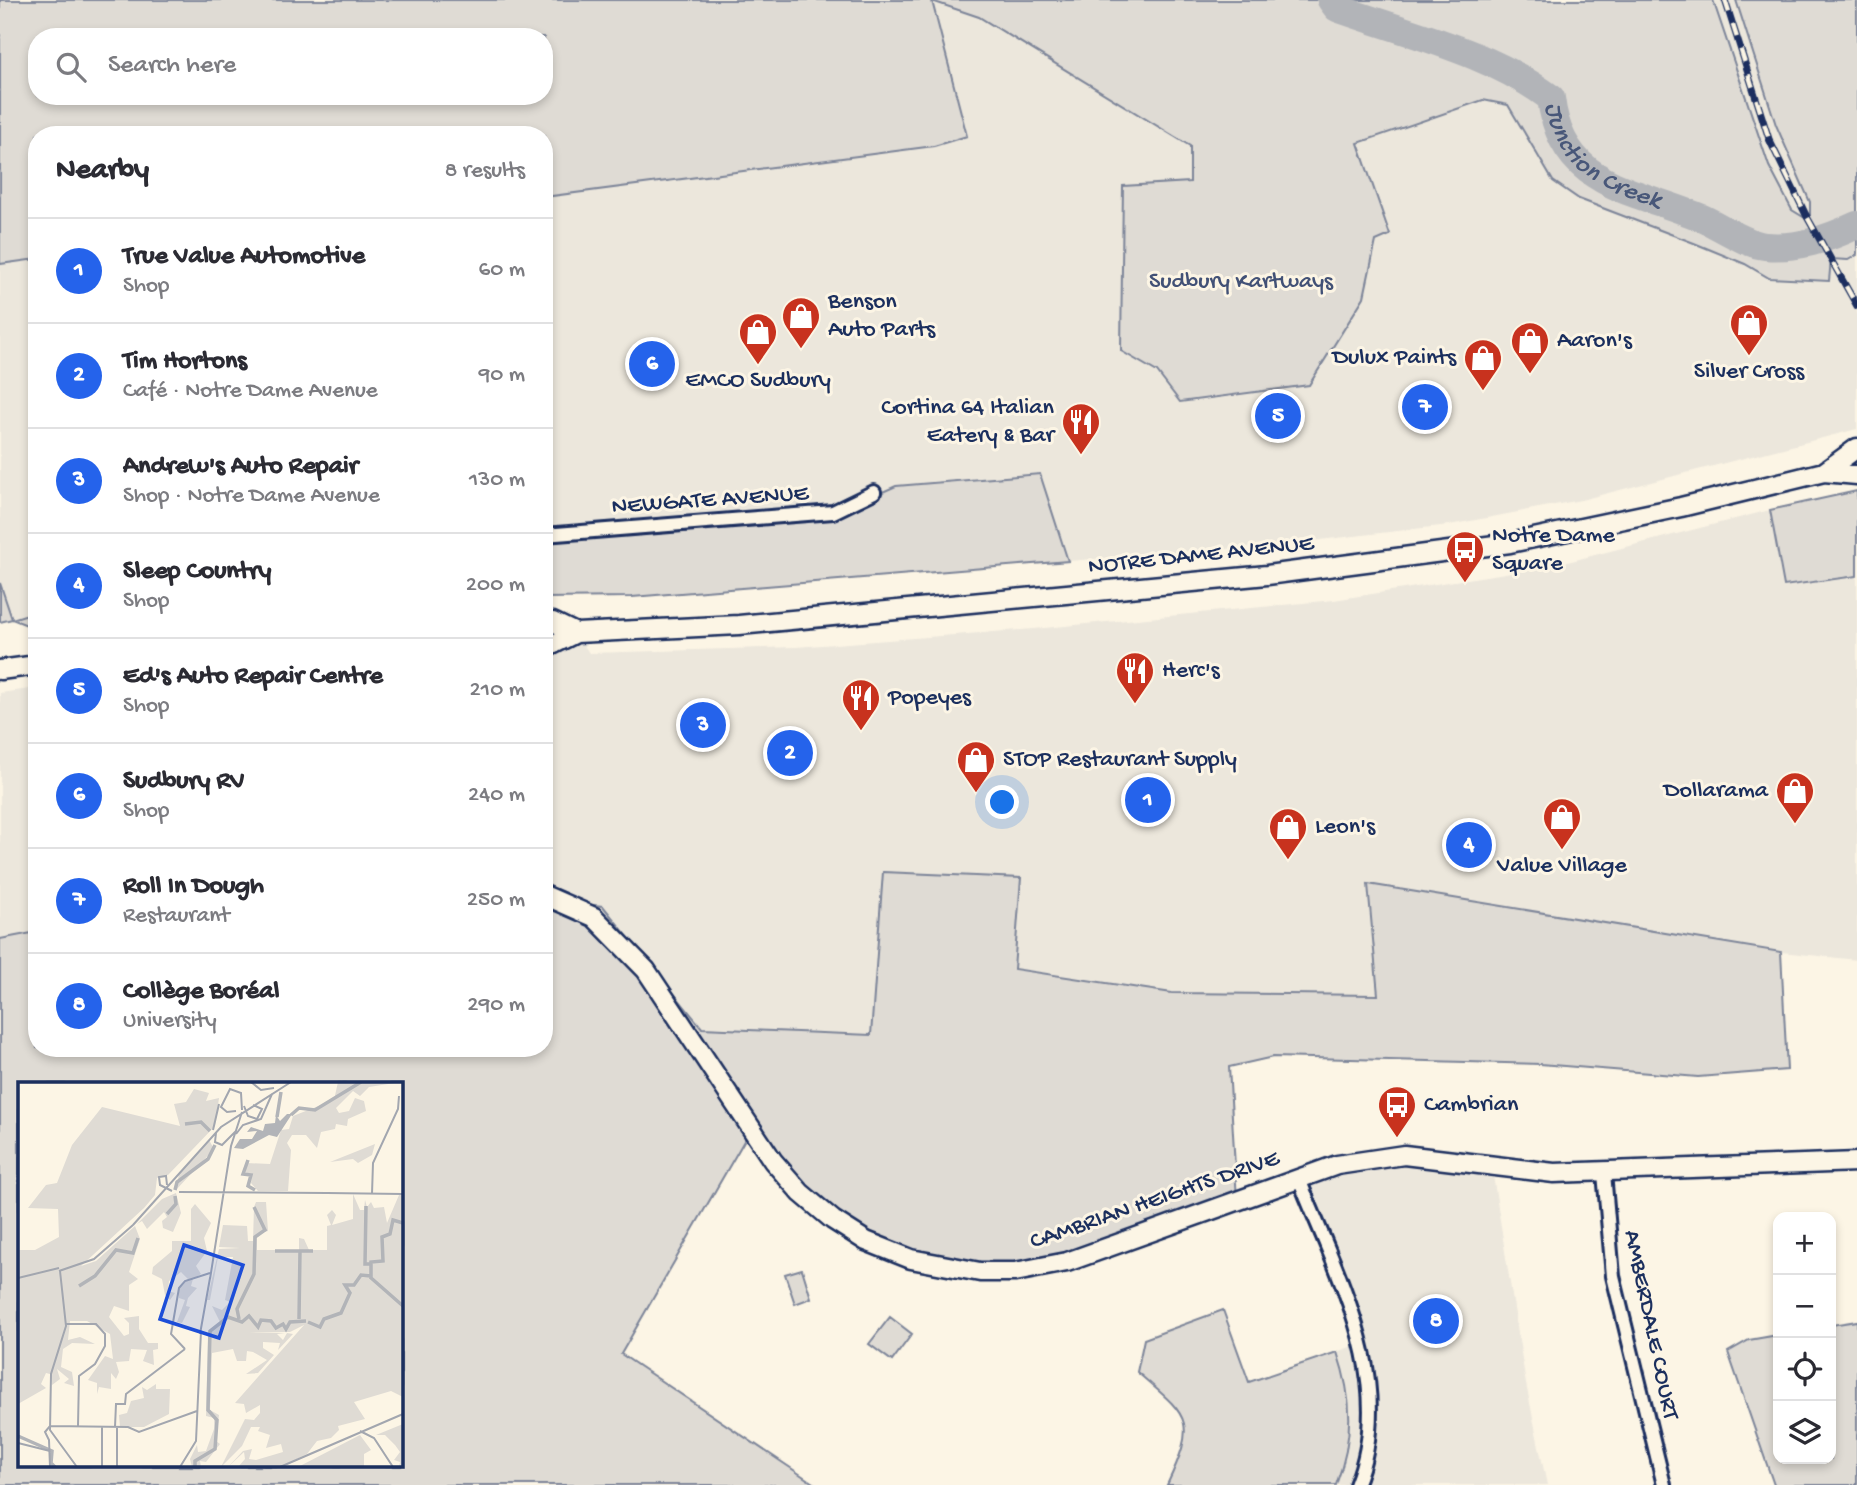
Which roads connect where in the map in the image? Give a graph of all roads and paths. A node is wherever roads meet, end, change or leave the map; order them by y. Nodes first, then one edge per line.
1 (1857, 448) edge
2 (1824, 472) junction
3 (1857, 475) edge
4 (874, 492) dead end
5 (553, 534) edge
6 (553, 622) edge
7 (576, 634) junction
8 (553, 645) edge
9 (28, 666) edge
10 (0, 670) edge
11 (553, 899) edge
12 (1857, 1161) edge
13 (1604, 1173) junction
14 (1299, 1179) junction
15 (1356, 1485) edge
16 (1664, 1485) edge

1 - 2 street, NOTRE DAME AVENUE
2 - 3 street, NOTRE DAME AVENUE
2 - 7 street, NOTRE DAME AVENUE
4 - 5 street, NEWGATE AVENUE
6 - 7 street, NOTRE DAME AVENUE
7 - 8 street, NOTRE DAME AVENUE
9 - 10 street
11 - 14 street, CAMBRIAN HEIGHTS DRIVE
12 - 13 street, CAMBRIAN HEIGHTS DRIVE
13 - 14 street, CAMBRIAN HEIGHTS DRIVE
13 - 16 street, AMBERDALE COURT
14 - 15 street

